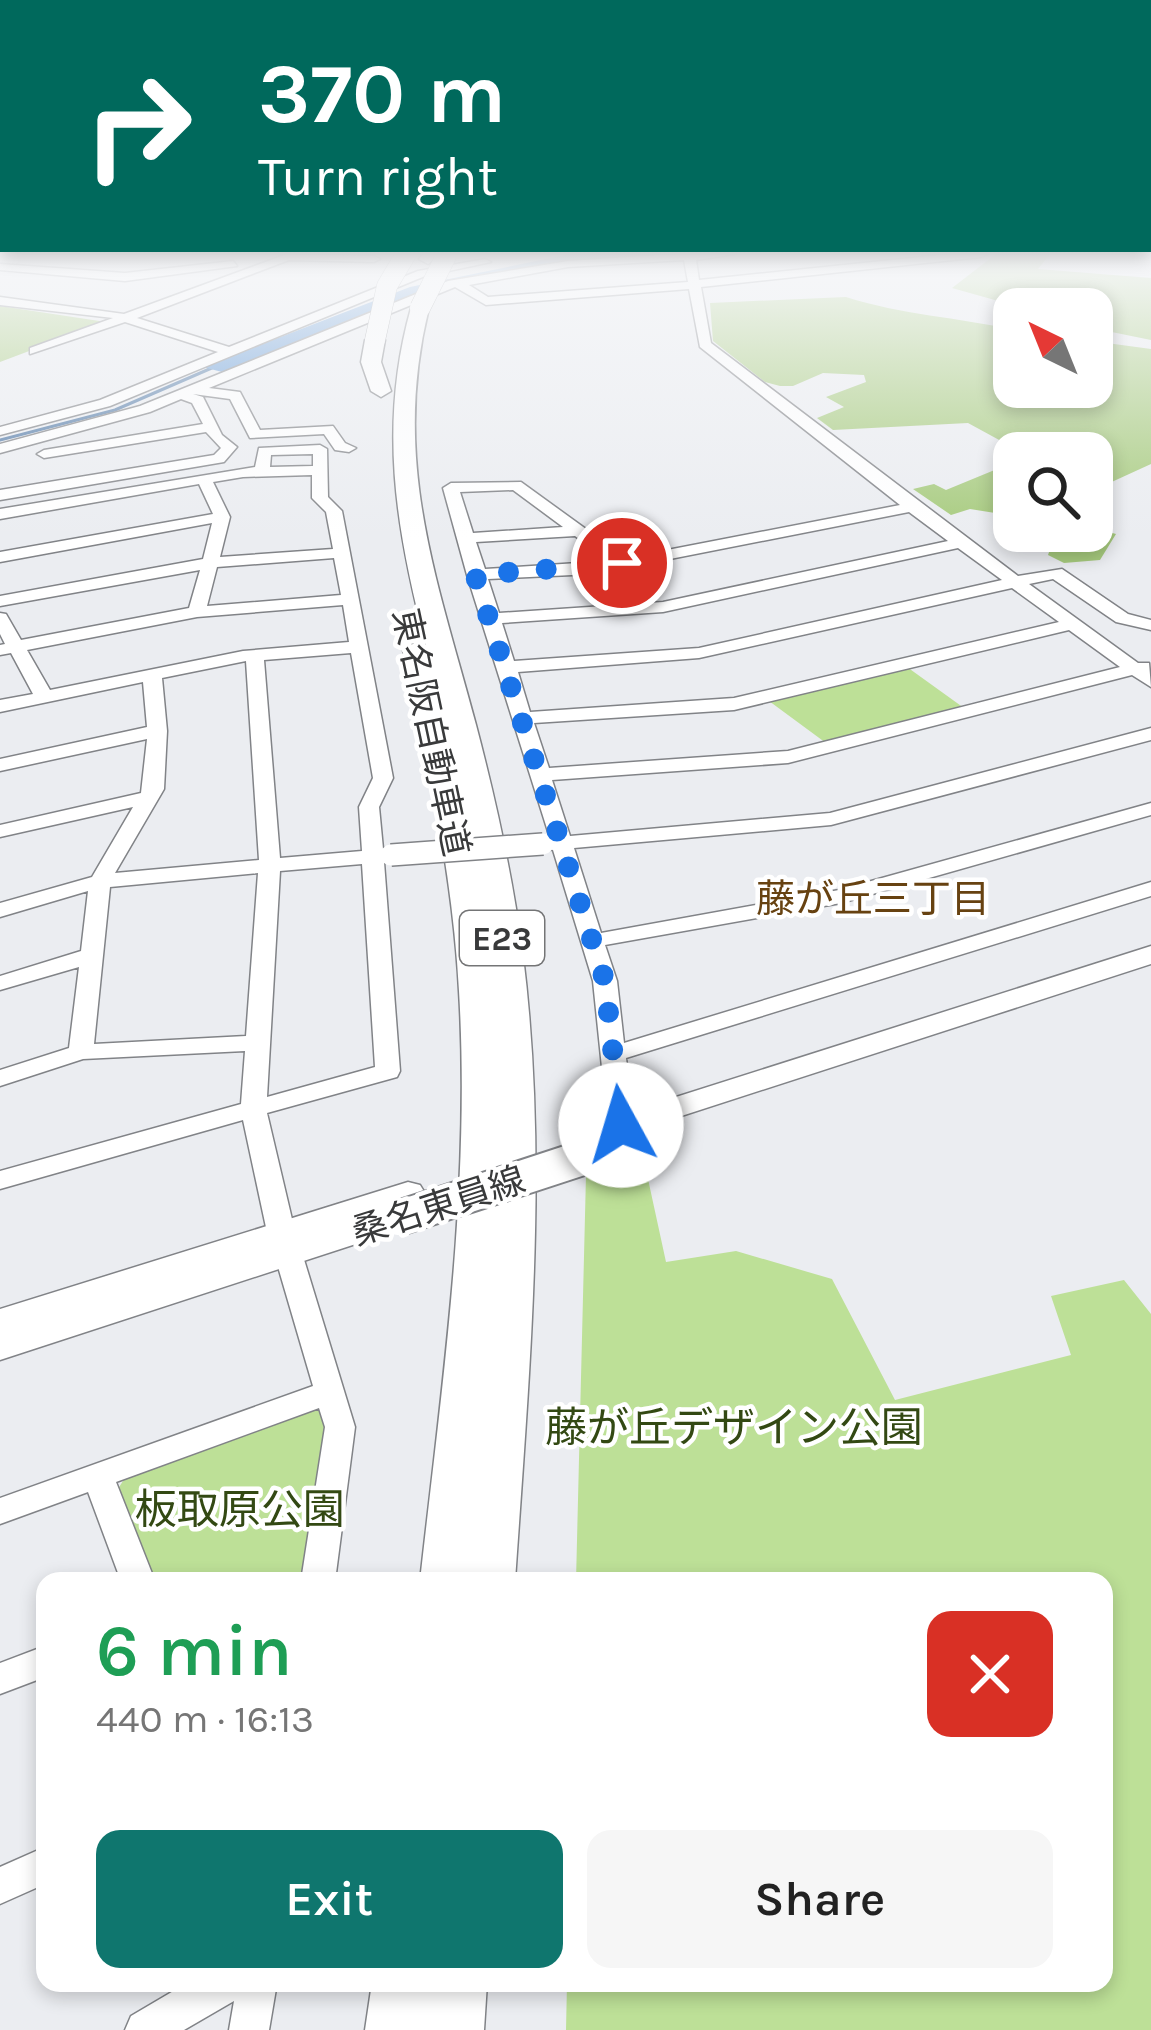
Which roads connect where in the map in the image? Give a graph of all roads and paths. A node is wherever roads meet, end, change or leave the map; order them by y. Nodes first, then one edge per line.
1 (41, 349) edge
2 (219, 349) edge
3 (234, 349) edge
4 (287, 349) edge
5 (396, 349) edge
6 (406, 349) edge
7 (713, 349) edge
8 (35, 351) dead end
9 (227, 351) junction
10 (161, 380) junction
11 (187, 393) junction
12 (211, 427) junction
13 (322, 429) junction
14 (0, 431) edge
15 (349, 448) dead end
16 (0, 449) edge
17 (319, 459) junction
18 (0, 465) edge
19 (204, 479) junction
20 (8, 494) edge
21 (913, 507) junction
22 (0, 514) edge
23 (222, 518) junction
24 (579, 531) junction
25 (464, 538) junction
26 (961, 543) junction
27 (340, 553) junction
28 (0, 557) edge
29 (210, 563) junction
30 (622, 563) junction
31 (475, 575) junction
32 (1015, 582) junction
33 (0, 601) edge
34 (347, 601) junction
35 (197, 612) junction
36 (0, 618) edge
37 (489, 619) junction
38 (1072, 624) junction
39 (1151, 625) edge
40 (357, 646) junction
41 (8, 649) edge
42 (255, 655) junction
43 (506, 668) junction
44 (1146, 672) edge
45 (152, 675) junction
46 (44, 697) junction
47 (0, 706) edge
48 (524, 718) junction
49 (157, 731) junction
50 (1151, 734) edge
51 (0, 765) edge
52 (541, 775) junction
53 (151, 797) junction
54 (1151, 809) edge
55 (0, 831) edge
56 (552, 844) junction
57 (382, 856) junction
58 (270, 863) junction
59 (100, 881) junction
60 (1151, 890) edge
61 (0, 910) edge
62 (592, 941) junction
63 (1151, 955) edge
64 (91, 956) junction
65 (1151, 975) edge
66 (0, 983) edge
67 (258, 1043) junction
68 (81, 1052) junction
69 (614, 1054) junction
70 (0, 1078) edge
71 (254, 1109) junction
72 (625, 1134) junction
73 (0, 1180) edge
74 (285, 1243) junction
75 (0, 1322) edge
76 (0, 1346) edge
77 (330, 1393) junction
78 (98, 1476) junction
79 (0, 1511) edge
80 (135, 1572) edge
81 (318, 1572) edge
82 (446, 1572) edge
83 (491, 1572) edge
84 (36, 1664) edge
85 (0, 1679) edge
86 (36, 1869) edge
87 (0, 1886) edge
88 (210, 1992) edge
89 (255, 1992) edge
90 (400, 1992) edge
91 (456, 1992) edge
92 (145, 2030) edge
93 (249, 2030) edge
94 (397, 2030) edge
95 (453, 2030) edge

1 - 8 street
2 - 9 street
3 - 9 street
4 - 11 street
5 - 82 highway, 東名阪自動車道 / E23
6 - 83 highway, 東名阪自動車道 / E23
7 - 21 street
9 - 10 street
10 - 11 street
10 - 14 street
11 - 12 street
11 - 13 street
11 - 16 street
12 - 18 street
12 - 20 street
13 - 15 street
13 - 17 street
17 - 19 street
17 - 27 street
18 - 20 street
19 - 22 street
19 - 23 street
21 - 26 street
21 - 30 street
23 - 28 street
23 - 29 street
24 - 25 street
24 - 25 street
24 - 30 street
25 - 31 street
26 - 32 street
26 - 37 street
27 - 29 street
27 - 34 street
29 - 33 street
29 - 35 street
30 - 31 street
31 - 37 street
32 - 38 street
32 - 39 street
32 - 43 street
34 - 35 street
34 - 40 street
35 - 41 street
36 - 41 street
37 - 43 street
38 - 44 street
38 - 48 street
40 - 42 street
40 - 57 street
41 - 46 street
42 - 45 street
42 - 58 street
43 - 48 street
44 - 52 street
45 - 46 street
45 - 49 street
46 - 47 street
48 - 52 street
49 - 51 street
49 - 53 street
50 - 56 street
52 - 56 street
53 - 55 street
53 - 59 street
54 - 62 street
56 - 57 street, bridge
56 - 62 street
57 - 58 street
57 - 71 street
58 - 59 street
58 - 67 street
59 - 61 street
59 - 64 street
60 - 69 street
62 - 69 street
63 - 72 main road, 桑名東員線
64 - 66 street
64 - 68 street
65 - 72 main road, 桑名東員線
67 - 68 street
67 - 71 street
68 - 70 street
69 - 72 street
71 - 73 street
71 - 74 street
72 - 74 main road, 桑名東員線, bridge
74 - 75 main road, 桑名東員線
74 - 76 main road, 桑名東員線
74 - 77 street
77 - 78 street
77 - 81 street
78 - 79 street
78 - 80 street
84 - 85 street
86 - 87 street
88 - 92 street
89 - 93 street
90 - 94 highway
91 - 95 highway

